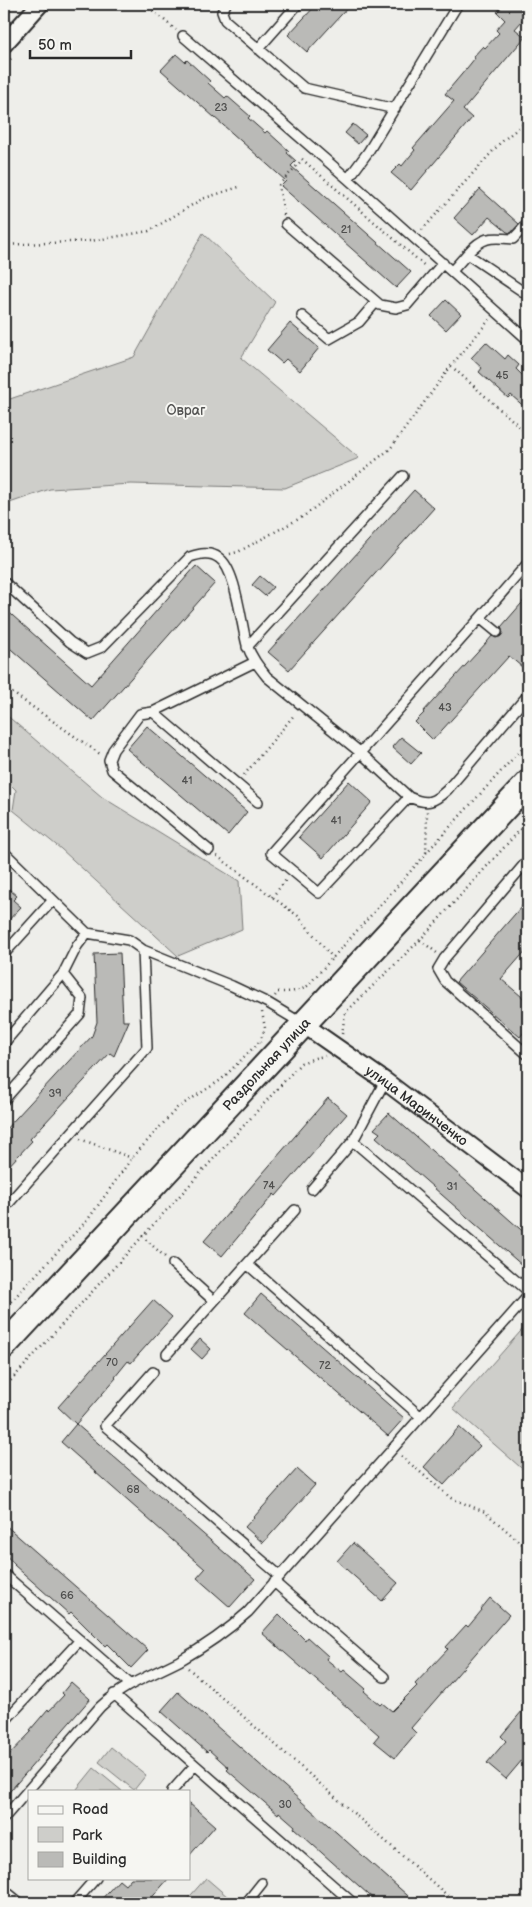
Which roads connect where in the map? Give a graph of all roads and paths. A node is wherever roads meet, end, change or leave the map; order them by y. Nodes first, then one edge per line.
1 (40, 4) edge
2 (144, 4) edge
3 (226, 4) edge
4 (298, 4) edge
5 (458, 4) edge
6 (183, 36) joint
7 (4, 44) edge
8 (258, 49) junction
9 (395, 109) junction
10 (528, 120) edge
11 (306, 156) dead end
12 (302, 159) junction
13 (348, 179) junction
14 (242, 186) dead end
15 (528, 223) edge
16 (286, 224) joint
17 (415, 238) junction
18 (4, 245) edge
19 (467, 254) junction
20 (443, 263) junction
21 (452, 271) junction
22 (434, 274) junction
23 (528, 295) edge
24 (376, 302) junction
25 (496, 312) junction
26 (483, 314) dead end
27 (302, 316) dead end
28 (490, 320) junction
29 (528, 340) edge
30 (451, 366) junction
31 (528, 434) edge
32 (403, 476) dead end
33 (219, 557) junction
34 (528, 563) edge
35 (4, 582) edge
36 (480, 618) junction
37 (496, 632) dead end
38 (248, 647) junction
39 (255, 662) junction
40 (4, 687) edge
41 (528, 694) edge
42 (302, 705) junction
43 (153, 712) junction
44 (528, 742) edge
45 (361, 752) junction
46 (109, 760) junction
47 (528, 783) edge
48 (237, 784) junction
49 (409, 797) junction
50 (258, 802) dead end
51 (427, 802) junction
52 (528, 821) edge
53 (209, 850) joint
54 (4, 852) edge
55 (426, 854) junction
56 (528, 860) edge
57 (293, 872) junction
58 (272, 897) junction
59 (52, 901) junction
60 (87, 934) junction
61 (420, 940) junction
62 (143, 950) junction
63 (4, 954) edge
64 (333, 958) junction
65 (444, 959) junction
66 (63, 974) junction
67 (310, 983) dead end
68 (345, 1013) dead end
69 (303, 1024) junction
70 (260, 1041) dead end
71 (4, 1043) edge
72 (528, 1055) edge
73 (294, 1070) dead end
74 (384, 1081) junction
75 (4, 1100) edge
76 (69, 1135) junction
77 (354, 1142) junction
78 (132, 1158) junction
79 (312, 1189) dead end
80 (528, 1189) edge
81 (4, 1206) edge
82 (295, 1210) dead end
83 (142, 1236) junction
84 (173, 1264) joint
85 (247, 1264) junction
86 (528, 1291) edge
87 (528, 1296) edge
88 (214, 1301) junction
89 (4, 1309) edge
90 (4, 1346) edge
91 (168, 1354) dead end
92 (153, 1372) dead end
93 (4, 1388) edge
94 (421, 1417) junction
95 (392, 1448) junction
96 (528, 1549) edge
97 (4, 1574) edge
98 (276, 1578) junction
99 (80, 1640) junction
100 (179, 1660) junction
101 (384, 1677) dead end
102 (130, 1684) junction
103 (114, 1694) junction
104 (4, 1722) edge
105 (195, 1765) junction
106 (28, 1790) edge
107 (28, 1790) edge
108 (173, 1790) edge
109 (4, 1818) edge
110 (94, 1880) edge
111 (262, 1883) dead end
112 (4, 1890) edge
113 (20, 1903) edge
114 (74, 1903) edge
115 (246, 1903) edge
116 (353, 1903) edge
117 (456, 1903) edge

1 - 7 street
2 - 6 path
3 - 8 lane
4 - 8 lane
5 - 9 lane
6 - 13 lane
8 - 9 lane
9 - 13 lane
10 - 17 path
11 - 12 path
12 - 16 path
12 - 22 path
13 - 17 lane
14 - 18 path
15 - 19 lane
16 - 24 lane
17 - 20 lane
19 - 21 lane
19 - 23 lane
20 - 21 lane
20 - 22 lane
21 - 25 lane
22 - 24 lane
24 - 27 lane
25 - 28 path
25 - 29 lane
26 - 28 path
28 - 30 path
30 - 31 path
30 - 33 path
32 - 38 lane
33 - 35 lane
33 - 38 lane
34 - 36 lane
36 - 37 lane
36 - 45 lane
38 - 39 lane
39 - 42 lane
39 - 43 lane
40 - 46 path
41 - 51 lane
42 - 45 lane
42 - 48 path
43 - 46 lane
43 - 48 lane
44 - 55 path
45 - 49 lane
45 - 57 lane
46 - 53 lane
47 - 69 main road, Раздольная улица
48 - 50 lane
49 - 51 lane
49 - 57 lane
51 - 55 path
52 - 61 path
53 - 58 path
54 - 59 lane
55 - 64 path
56 - 65 lane
57 - 58 path
58 - 64 path
59 - 60 lane
59 - 63 lane
60 - 62 lane
60 - 66 lane
61 - 65 path
61 - 68 path
62 - 69 lane
62 - 76 lane
64 - 67 path
65 - 72 lane
66 - 71 lane
66 - 75 lane
69 - 74 street, улица Маринченко
69 - 90 main road, Раздольная улица
70 - 78 path
73 - 83 path
74 - 77 lane
74 - 80 street, улица Маринченко
76 - 78 path
76 - 81 lane
77 - 79 lane
77 - 86 lane
78 - 89 path
82 - 85 lane
83 - 84 path
83 - 93 path
84 - 88 lane
85 - 88 lane
85 - 94 lane
87 - 94 lane
88 - 91 lane
92 - 98 lane
94 - 95 lane
95 - 96 path
95 - 98 lane
97 - 99 lane
98 - 100 lane
98 - 101 lane
99 - 102 lane
99 - 104 lane
100 - 102 lane
100 - 117 path
102 - 103 lane
103 - 105 lane
103 - 106 lane
105 - 108 lane
105 - 116 lane
107 - 109 lane
110 - 114 lane
111 - 115 lane
112 - 113 lane

